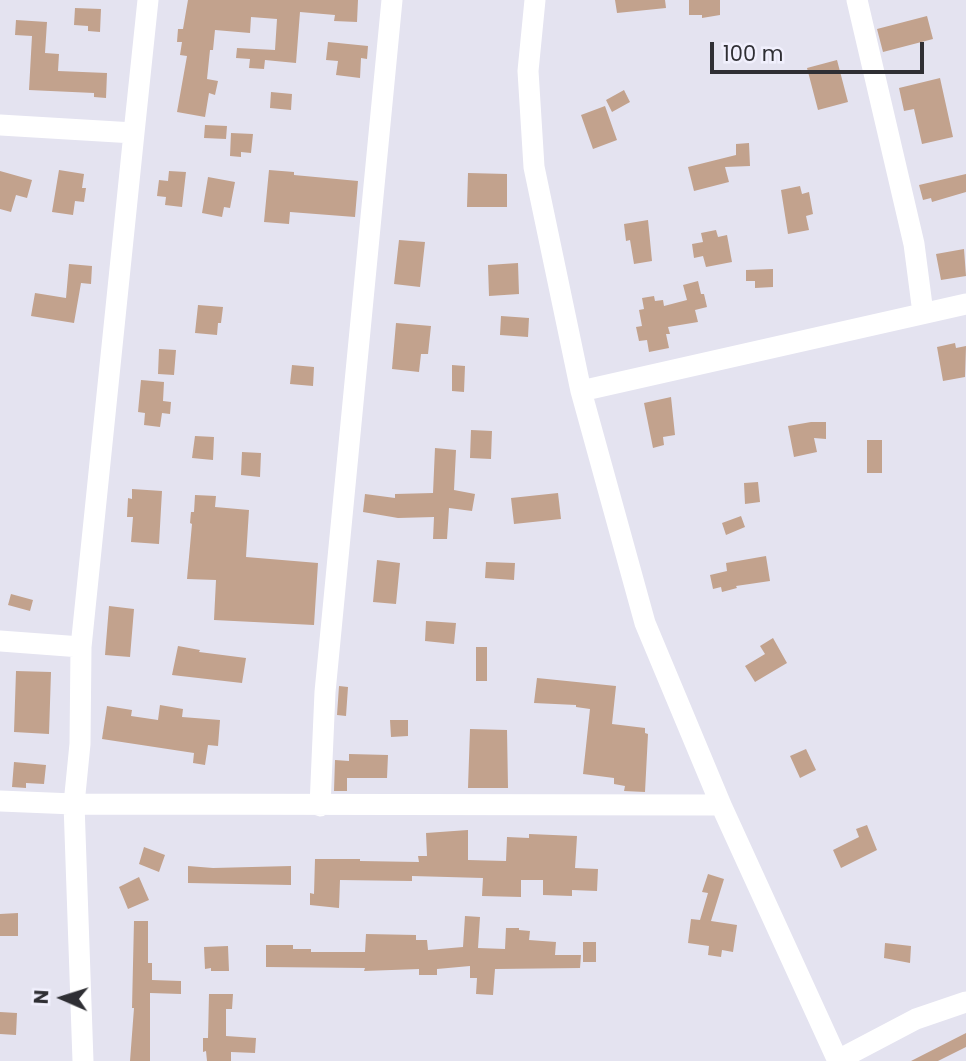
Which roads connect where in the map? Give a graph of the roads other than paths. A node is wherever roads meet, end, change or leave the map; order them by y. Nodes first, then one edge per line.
1 (148, 0) edge
2 (393, 0) edge
3 (535, 0) edge
4 (857, 0) edge
5 (0, 125) edge
6 (134, 133) junction
7 (966, 304) edge
8 (923, 313) junction
9 (581, 391) junction
10 (0, 640) edge
11 (81, 647) junction
12 (0, 801) edge
13 (74, 804) junction
14 (721, 805) junction
15 (320, 806) junction
16 (966, 1002) edge
17 (83, 1061) edge
18 (838, 1061) edge

1 - 6 street
2 - 15 street
3 - 9 street
4 - 8 street
5 - 6 street
6 - 11 street
7 - 8 street
8 - 9 street
9 - 14 street
10 - 11 street
11 - 13 street
12 - 13 street
13 - 15 street
13 - 17 street
14 - 15 street
14 - 18 street
16 - 18 street

